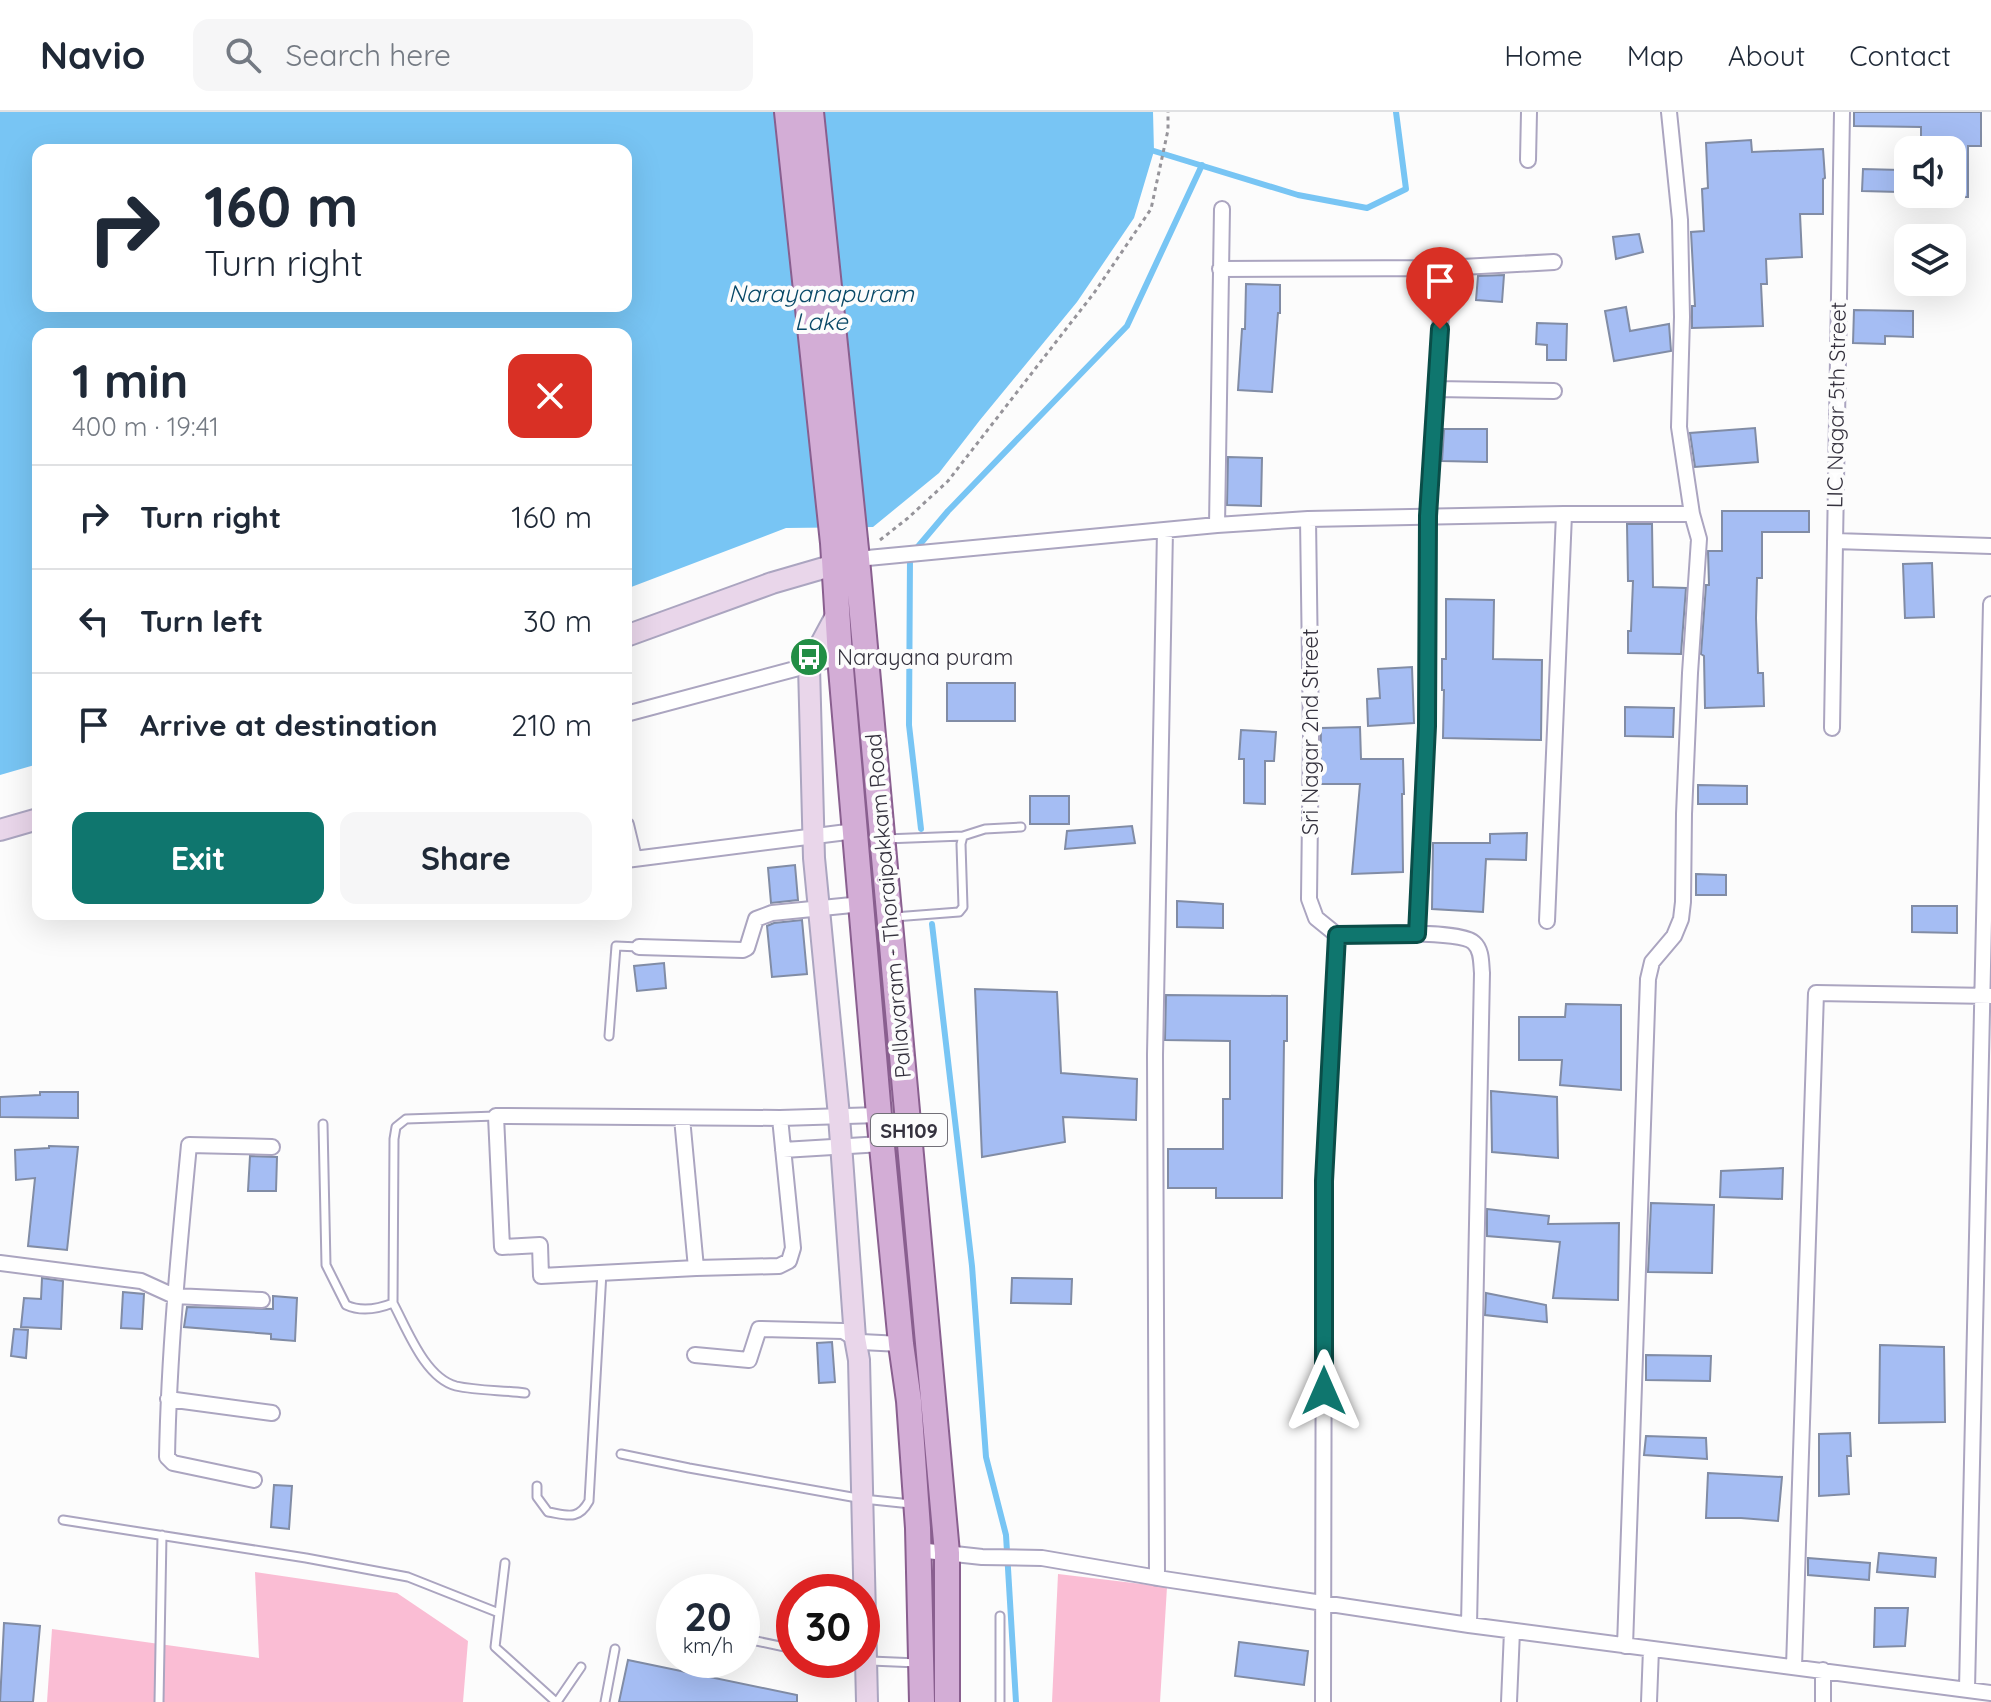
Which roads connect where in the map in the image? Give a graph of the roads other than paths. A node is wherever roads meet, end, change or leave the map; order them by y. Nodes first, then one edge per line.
1 (787, 112) edge
2 (811, 112) edge
3 (1529, 112) edge
4 (1669, 112) edge
5 (1842, 112) edge
6 (1528, 160) dead end
7 (1222, 209) dead end
8 (1554, 262) dead end
9 (1444, 268) junction
10 (1220, 269) junction
11 (1436, 389) junction
12 (1554, 391) dead end
13 (1564, 514) junction
14 (1692, 514) junction
15 (1428, 516) junction
16 (1308, 519) junction
17 (1217, 525) junction
18 (1165, 530) junction
19 (1835, 541) junction
20 (1991, 546) edge
21 (845, 562) junction
22 (1991, 604) edge
23 (837, 614) junction
24 (1990, 622) edge
25 (632, 634) edge
26 (840, 657) junction
27 (809, 666) junction
28 (632, 712) edge
29 (1832, 728) dead end
30 (32, 821) edge
31 (1021, 827) dead end
32 (0, 830) edge
33 (855, 831) junction
34 (815, 835) junction
35 (963, 836) junction
36 (883, 839) junction
37 (632, 859) edge
38 (862, 904) junction
39 (819, 908) junction
40 (889, 917) junction
41 (1547, 921) dead end
42 (1417, 934) junction
43 (1337, 935) junction
44 (639, 947) joint
45 (1986, 996) edge
46 (609, 1036) dead end
47 (879, 1115) junction
48 (496, 1116) junction
49 (839, 1116) junction
50 (682, 1118) junction
51 (780, 1118) junction
52 (323, 1124) dead end
53 (882, 1144) junction
54 (272, 1147) dead end
55 (841, 1147) junction
56 (783, 1150) junction
57 (0, 1263) edge
58 (696, 1268) junction
59 (602, 1272) junction
60 (174, 1296) junction
61 (262, 1300) dead end
62 (393, 1303) junction
63 (855, 1338) junction
64 (901, 1344) junction
65 (695, 1355) dead end
66 (525, 1393) dead end
67 (168, 1399) junction
68 (272, 1413) dead end
69 (621, 1454) dead end
70 (254, 1480) dead end
71 (537, 1486) dead end
72 (863, 1499) junction
73 (916, 1504) junction
74 (63, 1520) dead end
75 (162, 1535) junction
76 (918, 1550) junction
77 (947, 1553) junction
78 (505, 1563) dead end
79 (860, 1574) edge
80 (1157, 1578) junction
81 (1323, 1602) junction
82 (499, 1613) junction
83 (1000, 1616) dead end
84 (1469, 1625) junction
85 (1512, 1631) junction
86 (1625, 1646) junction
87 (615, 1649) dead end
88 (1651, 1649) junction
89 (880, 1661) edge
90 (921, 1663) junction
91 (581, 1667) dead end
92 (1794, 1667) junction
93 (1823, 1670) junction
94 (861, 1678) edge
95 (1946, 1686) junction
96 (1967, 1689) junction
97 (1991, 1693) edge
98 (159, 1702) edge
99 (557, 1702) edge
100 (605, 1702) edge
101 (867, 1702) edge
102 (922, 1702) edge
103 (947, 1702) edge
104 (1000, 1702) edge
105 (1323, 1702) edge
106 (1509, 1702) edge
107 (1649, 1702) edge
108 (1823, 1702) edge
109 (1945, 1702) edge

1 - 21 main road, Pallavaram - Thoraipakkam Road / SH109
2 - 21 main road, Pallavaram - Thoraipakkam Road / SH109
3 - 6 street
4 - 14 street
5 - 19 street, LIC Nagar 5th Street
7 - 10 street
8 - 9 street
9 - 10 street
9 - 11 street
10 - 17 street
11 - 12 street
11 - 15 street
13 - 14 street
13 - 15 street
13 - 41 street
14 - 86 street
15 - 16 street
15 - 42 street
16 - 17 street
16 - 43 street, Sri Nagar 2nd Street
17 - 18 street
18 - 21 street
18 - 80 street
19 - 20 street, LIC Nagar 5th Street
19 - 29 street
21 - 23 main road, Pallavaram - Thoraipakkam Road / SH109
21 - 25 street
21 - 36 main road, Pallavaram - Thoraipakkam Road / SH109
22 - 24 street
23 - 26 main road, Pallavaram - Thoraipakkam Road / SH109
23 - 27 street
24 - 45 street
26 - 27 street
26 - 33 main road, Pallavaram - Thoraipakkam Road / SH109
27 - 28 street
27 - 34 street
30 - 32 street
31 - 35 lane
33 - 34 street
33 - 38 main road, Pallavaram - Thoraipakkam Road / SH109
34 - 37 street
34 - 39 street
35 - 36 lane
35 - 40 lane
36 - 40 main road, Pallavaram - Thoraipakkam Road / SH109
38 - 39 street
38 - 47 main road, Pallavaram - Thoraipakkam Road / SH109
39 - 44 street
39 - 49 street
40 - 77 main road, Pallavaram - Thoraipakkam Road / SH109
42 - 43 street
42 - 84 street
43 - 81 street
44 - 46 lane
45 - 92 street
45 - 96 street
47 - 49 street
47 - 53 main road, Pallavaram - Thoraipakkam Road / SH109
48 - 50 street
48 - 59 street
48 - 62 lane
49 - 51 street
49 - 55 street
50 - 51 street
50 - 58 street
51 - 56 street
52 - 62 lane
53 - 55 street
53 - 64 main road, Pallavaram - Thoraipakkam Road / SH109
54 - 60 street
55 - 56 street
55 - 63 street
56 - 58 street
57 - 60 street
58 - 59 street
59 - 71 lane
60 - 61 street
60 - 67 street
62 - 66 lane
63 - 64 street
63 - 65 street
63 - 72 street
64 - 73 main road, Pallavaram - Thoraipakkam Road / SH109
67 - 68 street
67 - 70 street
69 - 72 lane
72 - 73 lane
72 - 79 street
73 - 76 main road, Pallavaram - Thoraipakkam Road / SH109
74 - 75 lane
75 - 82 lane
75 - 98 lane
76 - 77 street
76 - 90 main road, Pallavaram - Thoraipakkam Road / SH109
77 - 80 street
77 - 103 main road, Pallavaram - Thoraipakkam Road / SH109
78 - 82 lane
80 - 81 street
81 - 84 street
81 - 105 street
82 - 99 lane
83 - 104 lane
84 - 85 street
85 - 86 street
85 - 106 street
86 - 88 street
87 - 100 lane
88 - 92 street
88 - 107 street
89 - 90 lane
90 - 102 main road, Pallavaram - Thoraipakkam Road / SH109
91 - 99 lane
92 - 93 street
93 - 95 street
93 - 108 street
94 - 101 street
95 - 96 street
95 - 109 street
96 - 97 street

